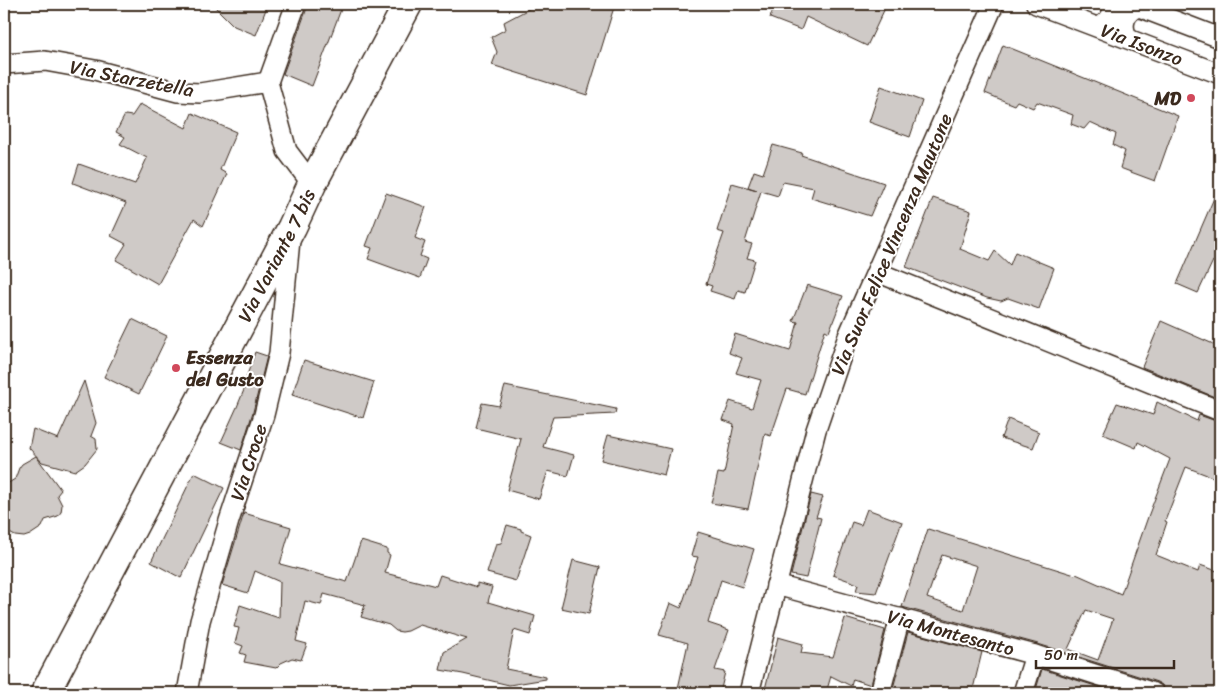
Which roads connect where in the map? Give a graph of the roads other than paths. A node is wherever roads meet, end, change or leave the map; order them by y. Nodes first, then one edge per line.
1 (296, 4) edge
2 (408, 4) edge
3 (994, 4) edge
4 (1036, 4) edge
5 (1113, 4) edge
6 (1135, 6) edge
7 (1098, 27) junction
8 (1128, 38) junction
9 (1220, 38) edge
10 (4, 64) edge
11 (1220, 74) edge
12 (268, 82) junction
13 (312, 184) junction
14 (292, 227) junction
15 (877, 272) junction
16 (1220, 411) edge
17 (776, 585) junction
18 (900, 618) junction
19 (1035, 655) junction
20 (45, 693) edge
21 (187, 693) edge
22 (749, 693) edge
23 (880, 693) edge
24 (1023, 693) edge
25 (1154, 693) edge

1 - 12 street
2 - 13 main road, Via Variante 7 bis
3 - 15 street, Via Suor Felice Vincenza Mautone
4 - 7 street, Via Isonzo
5 - 7 street
6 - 8 street
6 - 9 street, Via Isonzo
7 - 8 street, Via Isonzo
8 - 11 street, Via Isonzo
10 - 12 street, Via Starzetella
12 - 13 street
13 - 14 main road, Via Variante 7 bis
14 - 20 main road, Via Variante 7 bis
14 - 21 street, Via Croce
15 - 16 street
15 - 17 street, Via Suor Felice Vincenza Mautone
17 - 18 street, Via Montesanto
17 - 22 street, Via Suor Felice Vincenza Mautone
18 - 19 street, Via Montesanto
18 - 23 street
19 - 24 street
19 - 25 street, Via Montesanto

